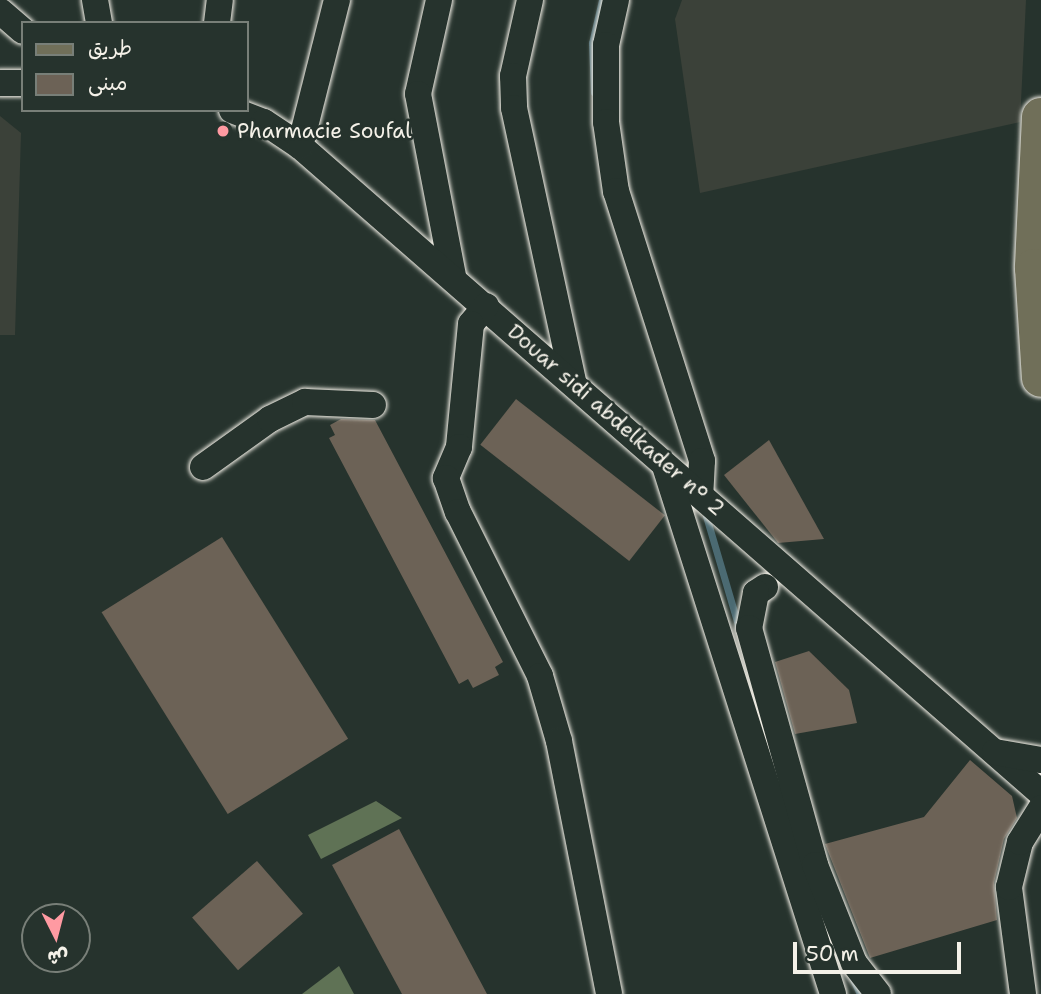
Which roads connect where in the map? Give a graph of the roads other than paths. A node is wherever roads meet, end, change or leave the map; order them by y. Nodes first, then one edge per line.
1 (95, 0) edge
2 (220, 0) edge
3 (337, 0) edge
4 (439, 0) edge
5 (530, 0) edge
6 (616, 0) edge
7 (0, 10) edge
8 (99, 21) edge
9 (217, 21) edge
10 (21, 29) edge
11 (0, 83) edge
12 (21, 83) edge
13 (237, 112) edge
14 (1041, 117) edge
15 (300, 146) junction
16 (453, 276) junction
17 (486, 306) junction
18 (1041, 378) edge
19 (573, 382) junction
20 (373, 405) dead end
21 (665, 466) junction
22 (203, 467) dead end
23 (700, 494) junction
24 (765, 587) dead end
25 (985, 749) junction
26 (1041, 760) edge
27 (1041, 793) edge
28 (1041, 808) edge
29 (608, 994) edge
30 (834, 994) edge
31 (878, 994) edge
32 (1023, 994) edge

1 - 8 street
2 - 9 street
3 - 15 street
4 - 16 street
5 - 19 street
6 - 23 street
7 - 10 street
11 - 12 street
13 - 15 street, Douar sidi abdelkader n° 2
14 - 18 main road
15 - 16 street, Douar sidi abdelkader n° 2
16 - 17 street, Douar sidi abdelkader n° 2
17 - 19 street, Douar sidi abdelkader n° 2
17 - 29 street
19 - 21 street, Douar sidi abdelkader n° 2
20 - 22 street
21 - 23 street, Douar sidi abdelkader n° 2
21 - 30 street
23 - 25 street, Douar sidi abdelkader n° 2
24 - 31 street
25 - 26 street
25 - 27 street, Douar sidi abdelkader n° 2
28 - 32 street

